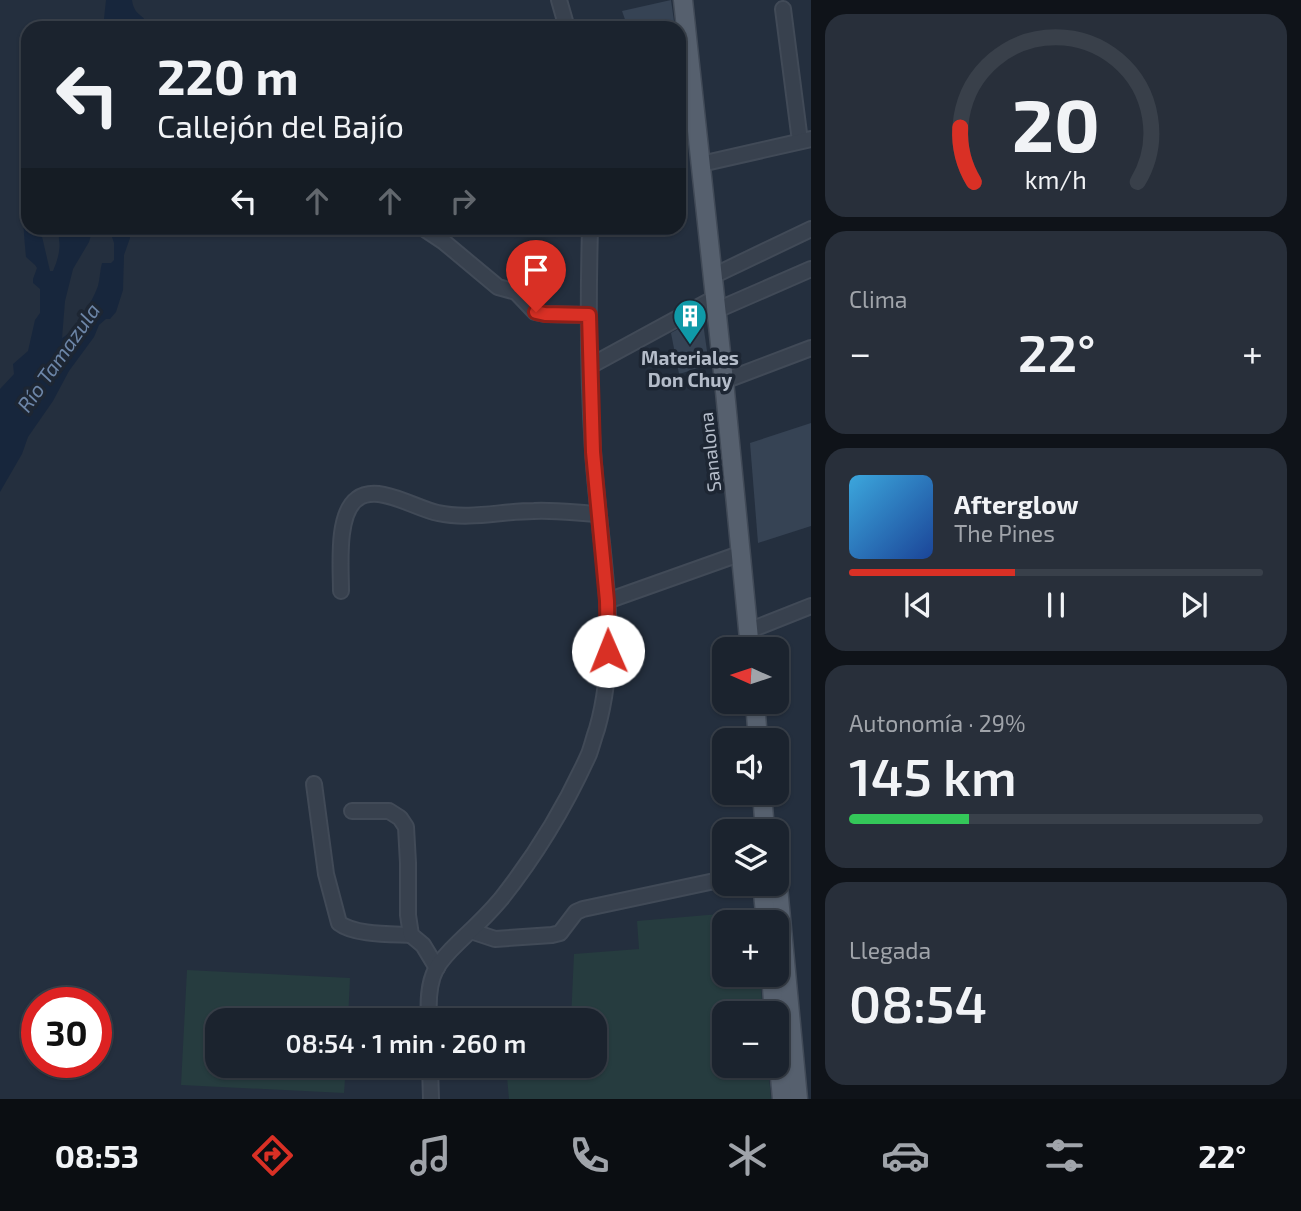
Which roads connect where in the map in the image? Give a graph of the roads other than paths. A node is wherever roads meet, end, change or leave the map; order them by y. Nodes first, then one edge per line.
1 (559, 0) edge
2 (683, 0) edge
3 (783, 9) dead end
4 (565, 21) edge
5 (685, 21) edge
6 (686, 27) edge
7 (806, 140) edge
8 (701, 164) junction
9 (811, 229) edge
10 (434, 235) edge
11 (590, 235) edge
12 (811, 269) edge
13 (713, 276) junction
14 (716, 304) junction
15 (589, 315) junction
16 (811, 348) edge
17 (590, 366) junction
18 (724, 381) junction
19 (598, 514) junction
20 (742, 553) junction
21 (341, 591) dead end
22 (607, 601) junction
23 (811, 606) edge
24 (749, 637) edge
25 (754, 637) edge
26 (314, 784) dead end
27 (352, 811) dead end
28 (712, 882) edge
29 (471, 931) junction
30 (411, 935) junction
31 (423, 945) junction
32 (451, 950) junction
33 (437, 968) junction
34 (778, 987) edge
35 (428, 1008) edge
36 (430, 1078) edge
37 (780, 1078) edge
38 (431, 1099) edge
39 (782, 1099) edge
40 (798, 1099) edge

1 - 4 street
2 - 5 main road, Sanalona
3 - 7 street
6 - 8 main road, Sanalona
7 - 8 street
8 - 13 main road, Sanalona
9 - 13 street
10 - 15 street
11 - 15 street
12 - 14 street
13 - 14 main road, Sanalona
14 - 17 street
14 - 18 main road, Sanalona
15 - 17 street
16 - 18 street
17 - 19 street
18 - 20 main road, Sanalona
19 - 21 street
19 - 22 street
20 - 22 street
20 - 24 main road, Sanalona
22 - 29 street
23 - 25 street
26 - 30 street
27 - 30 street
28 - 29 street
29 - 32 street
30 - 31 street
31 - 32 street
31 - 33 street
32 - 33 street
33 - 35 street
34 - 40 main road
36 - 38 street
37 - 39 main road

